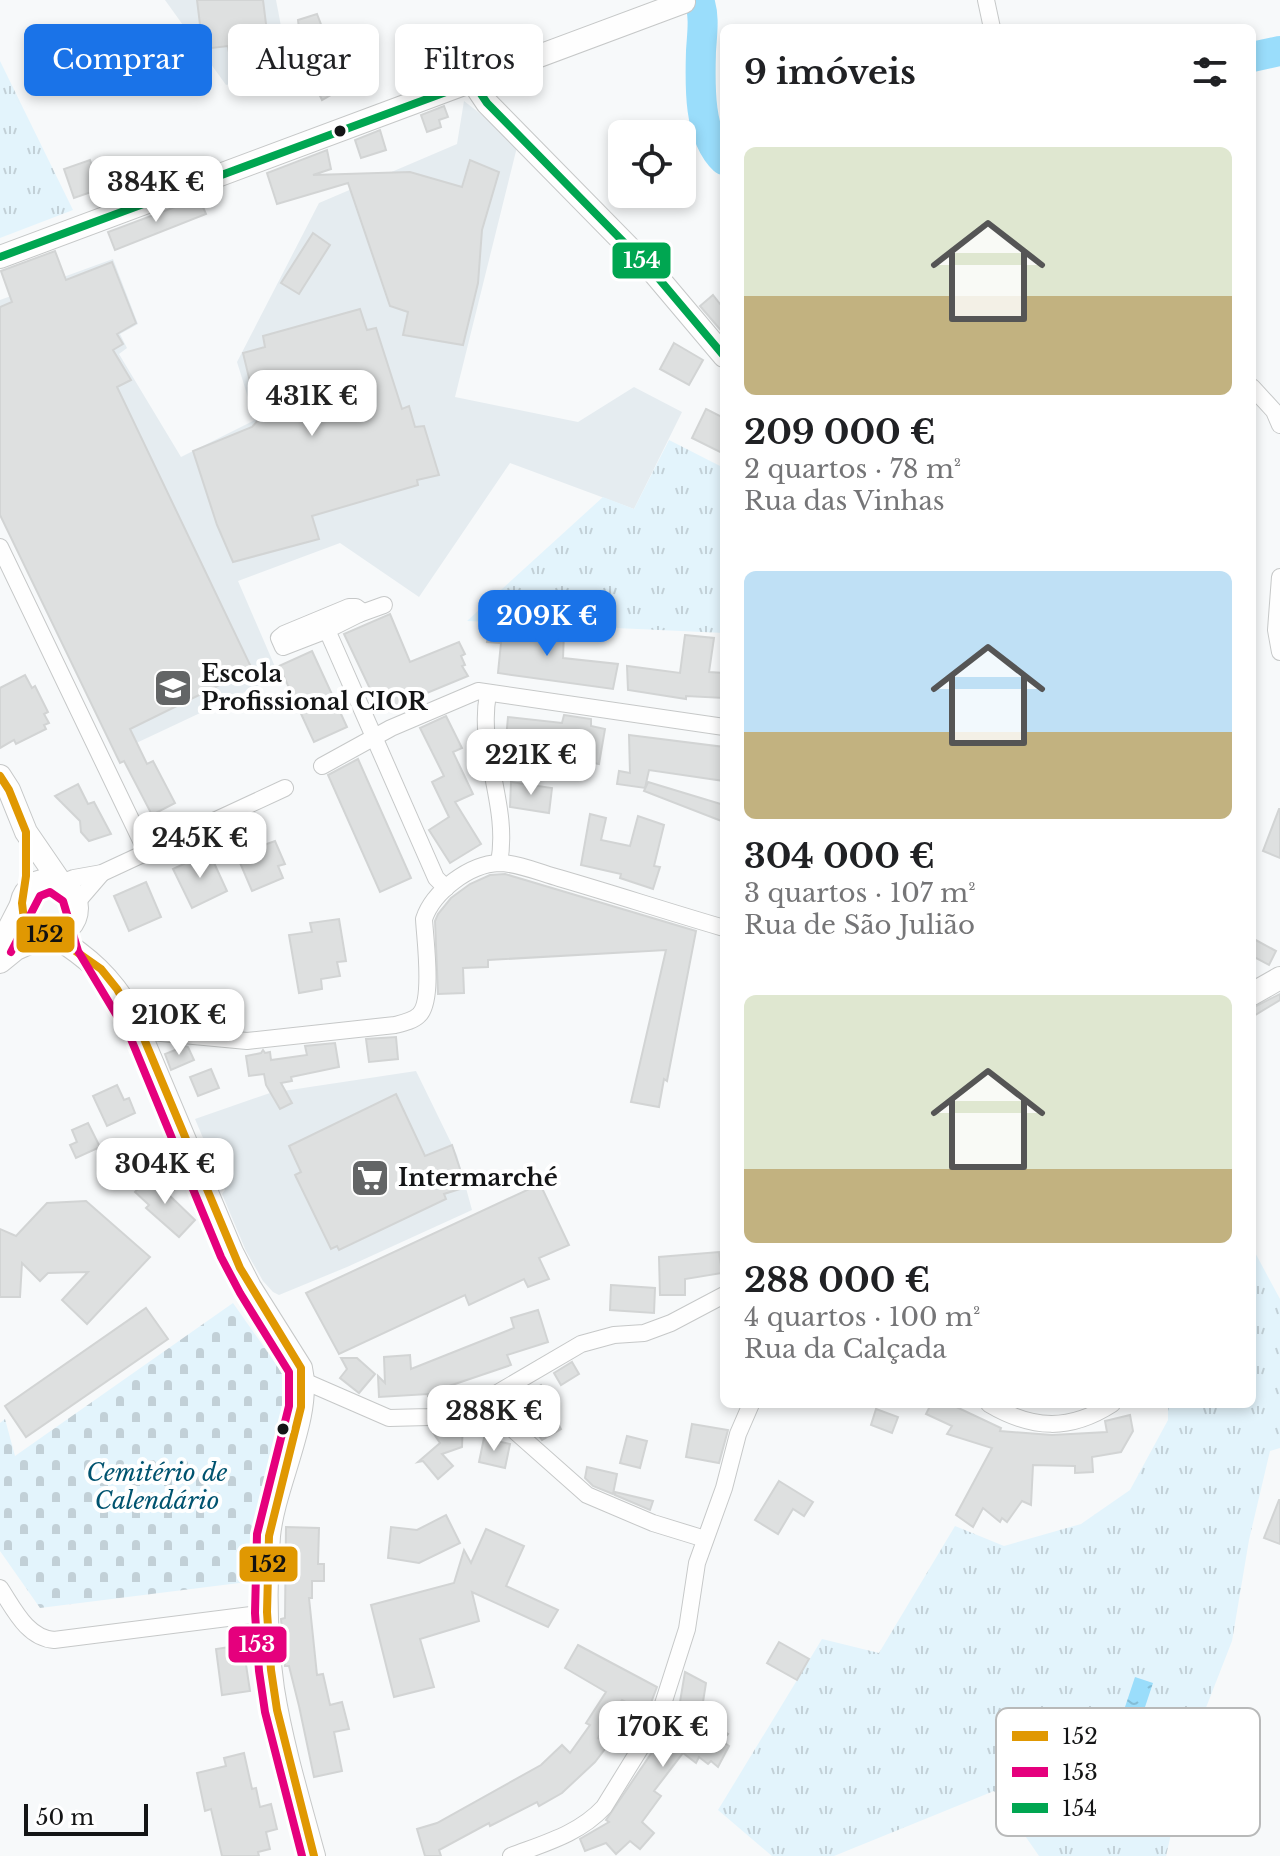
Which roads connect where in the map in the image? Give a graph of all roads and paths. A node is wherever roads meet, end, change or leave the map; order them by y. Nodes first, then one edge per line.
1 (986, 0) edge
2 (686, 1) edge
3 (991, 24) edge
4 (543, 55) edge
5 (435, 96) edge
6 (482, 96) edge
7 (0, 257) edge
8 (720, 351) edge
9 (1256, 391) edge
10 (1280, 425) edge
11 (0, 547) edge
12 (1280, 577) edge
13 (384, 605) dead end
14 (359, 614) junction
15 (327, 630) junction
16 (1280, 652) edge
17 (488, 694) junction
18 (720, 726) edge
19 (373, 739) junction
20 (322, 766) dead end
21 (0, 776) edge
22 (285, 788) dead end
23 (26, 832) junction
24 (147, 853) junction
25 (499, 863) junction
26 (102, 873) junction
27 (61, 883) junction
28 (446, 888) junction
29 (23, 899) junction
30 (77, 907) junction
31 (720, 927) edge
32 (49, 936) junction
33 (0, 946) edge
34 (0, 962) edge
35 (101, 969) junction
36 (1280, 978) edge
37 (1256, 992) edge
38 (142, 1034) junction
39 (720, 1297) edge
40 (304, 1381) junction
41 (482, 1402) junction
42 (749, 1408) edge
43 (998, 1408) edge
44 (1106, 1408) edge
45 (705, 1539) junction
46 (0, 1588) edge
47 (267, 1613) junction
48 (314, 1856) edge
49 (511, 1856) edge

1 - 3 street
2 - 4 street
5 - 7 street
6 - 8 street
9 - 10 street
11 - 24 street
12 - 16 street
13 - 14 street
14 - 15 street
14 - 15 street
15 - 19 street
17 - 18 street
17 - 19 street
17 - 25 street
19 - 20 street
19 - 28 street
21 - 23 street
22 - 24 street
23 - 27 street
23 - 29 street
24 - 26 street
25 - 28 street
25 - 31 street
26 - 27 street
26 - 30 street
27 - 29 street
27 - 30 street
28 - 38 street
29 - 32 street
29 - 33 street
30 - 32 street
30 - 35 street
32 - 34 street
32 - 35 street
35 - 38 street
36 - 37 street
38 - 40 street
39 - 41 street
40 - 41 street
40 - 47 street
41 - 45 street
42 - 45 street
43 - 44 street
45 - 49 street
46 - 47 street
47 - 48 street

